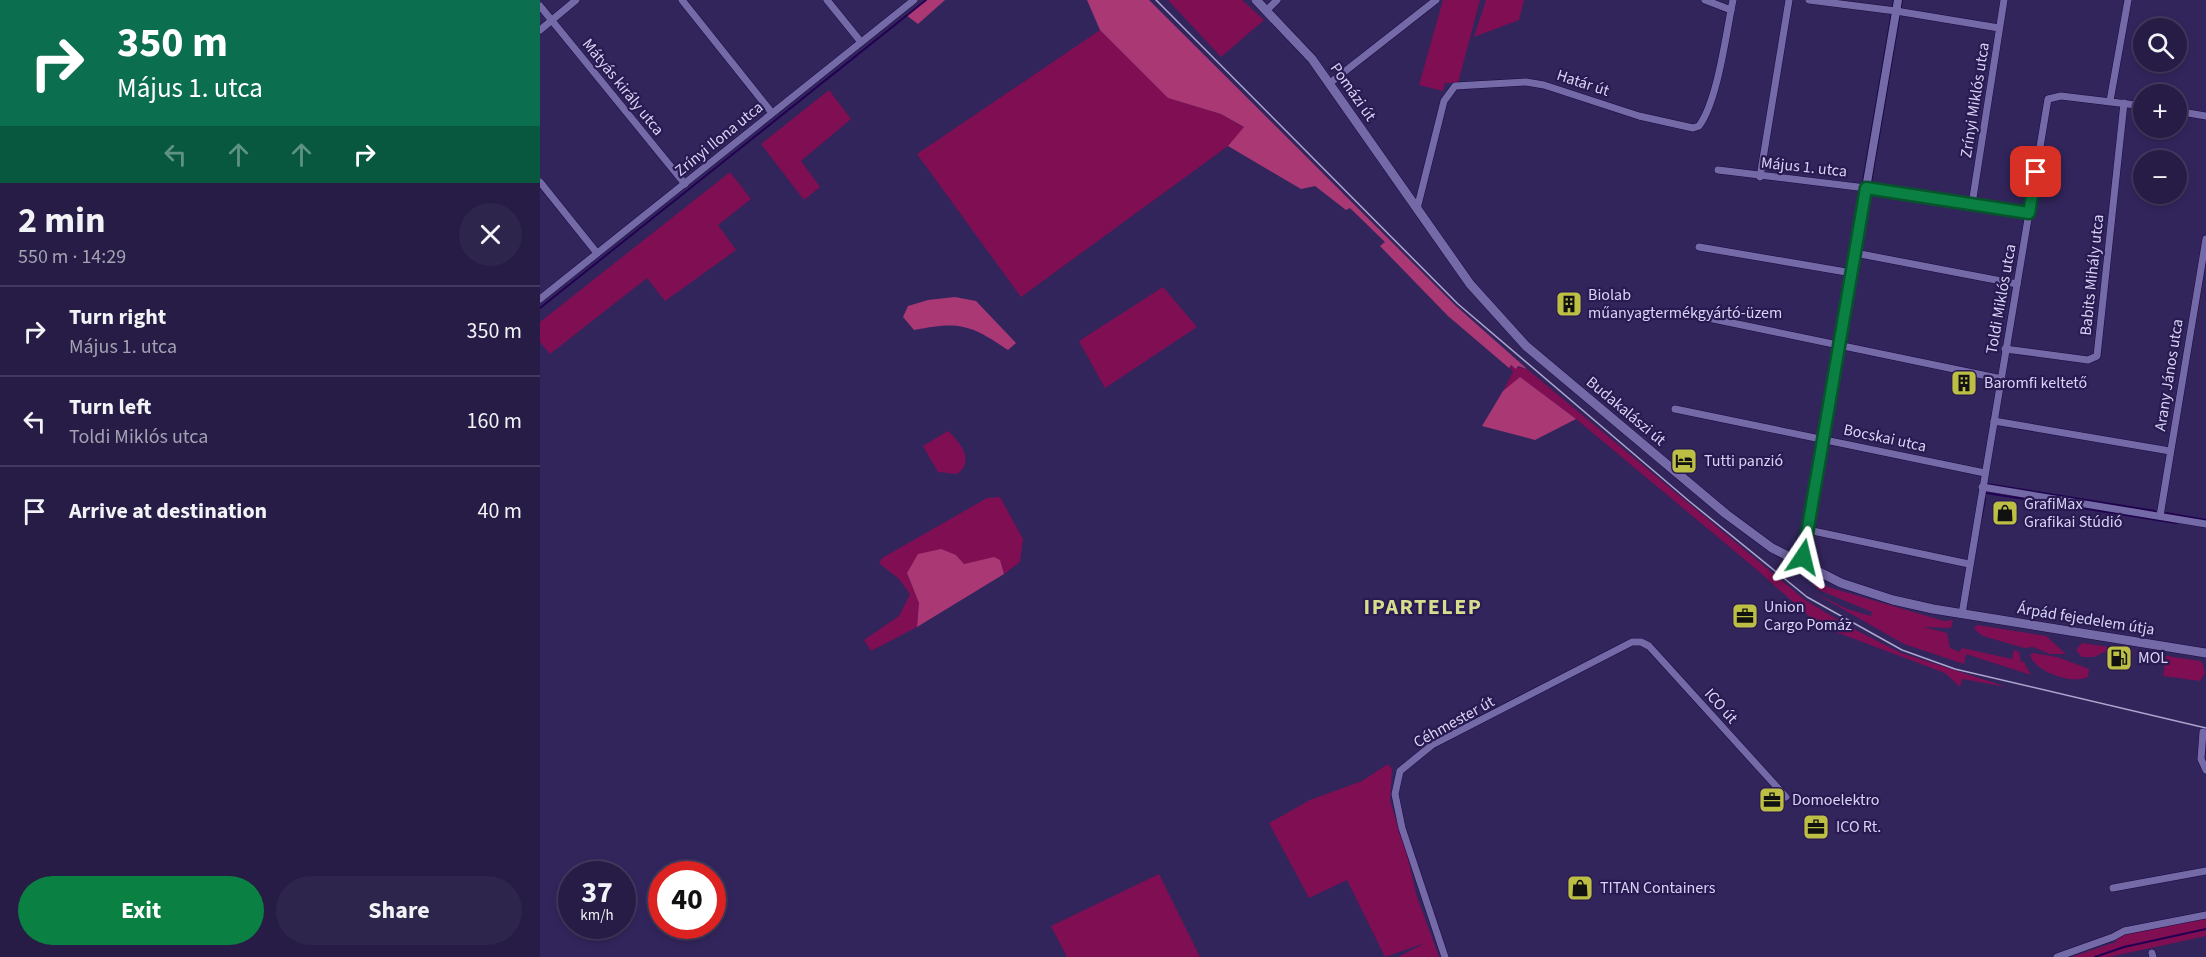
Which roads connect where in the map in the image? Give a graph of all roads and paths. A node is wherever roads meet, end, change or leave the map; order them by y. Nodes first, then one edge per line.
1 (576, 0) edge
2 (682, 0) edge
3 (826, 0) edge
4 (914, 0) edge
5 (1256, 0) edge
6 (1278, 0) edge
7 (1436, 0) edge
8 (1705, 0) edge
9 (1733, 0) edge
10 (1789, 0) edge
11 (1809, 0) edge
12 (1898, 0) edge
13 (2004, 0) edge
14 (2128, 0) edge
15 (540, 6) edge
16 (1267, 10) junction
17 (1731, 10) junction
18 (1896, 11) junction
19 (551, 21) junction
20 (1999, 28) junction
21 (540, 30) edge
22 (861, 42) junction
23 (1330, 83) junction
24 (2110, 101) junction
25 (2124, 103) junction
26 (2133, 104) edge
27 (772, 113) junction
28 (2187, 113) edge
29 (2206, 116) edge
30 (1718, 170) dead end
31 (1760, 177) junction
32 (540, 183) edge
33 (685, 183) junction
34 (1866, 188) junction
35 (1972, 204) junction
36 (1418, 209) junction
37 (2029, 213) junction
38 (2206, 239) edge
39 (1699, 247) dead end
40 (597, 253) junction
41 (1855, 253) junction
42 (1852, 273) junction
43 (2017, 284) junction
44 (540, 299) edge
45 (1689, 314) dead end
46 (1839, 344) junction
47 (2005, 349) junction
48 (2002, 379) junction
49 (1675, 410) dead end
50 (1994, 421) junction
51 (1823, 439) junction
52 (2170, 451) junction
53 (1985, 473) junction
54 (1982, 487) junction
55 (2160, 516) junction
56 (2206, 524) edge
57 (1808, 531) junction
58 (1802, 564) junction
59 (1970, 564) junction
60 (1962, 614) junction
61 (1632, 642) joint
62 (2206, 653) edge
63 (2203, 732) dead end
64 (2206, 770) edge
65 (1786, 797) dead end
66 (2206, 871) edge
67 (2113, 888) dead end
68 (2206, 915) edge
69 (1445, 957) edge
70 (2056, 957) edge

1 - 19 street
2 - 27 street
3 - 22 street
4 - 22 street, Zrínyi Ilona utca
5 - 16 main road, Pomázi út
6 - 16 street
7 - 23 street
8 - 17 street
9 - 17 street, Határ út
10 - 31 street
11 - 18 street
12 - 18 street
13 - 20 street, Zrínyi Miklós utca
14 - 24 street
15 - 19 street, Mátyás király utca
16 - 23 main road, Pomázi út
17 - 36 street, Határ út
18 - 20 street
18 - 34 street
19 - 21 street
19 - 33 street, Mátyás király utca
20 - 35 street, Zrínyi Miklós utca
22 - 27 street, Zrínyi Ilona utca
23 - 36 main road, Pomázi út
24 - 25 street
24 - 37 street, Toldi Miklós utca
25 - 26 street
25 - 47 street, Babits Mihály utca
27 - 33 street, Zrínyi Ilona utca
28 - 29 street
30 - 31 street, Május 1. utca
31 - 34 street, Május 1. utca
32 - 40 street
33 - 40 street, Zrínyi Ilona utca
34 - 35 street, Május 1. utca
34 - 41 street
35 - 37 street, Május 1. utca
36 - 58 main road, Budakalászi út
37 - 43 street, Toldi Miklós utca
38 - 52 street, Arany János utca
39 - 42 street
40 - 44 street, Zrínyi Ilona utca
41 - 42 street
41 - 43 street
42 - 46 street
43 - 47 street, Toldi Miklós utca
45 - 46 street
46 - 48 street
46 - 51 street
47 - 48 street, Toldi Miklós utca
48 - 50 street, Toldi Miklós utca
49 - 51 street, Bocskai utca
50 - 52 street
50 - 53 street, Toldi Miklós utca
51 - 53 street, Bocskai utca
51 - 57 street
52 - 55 street, Arany János utca
53 - 54 street, Toldi Miklós utca
54 - 55 street
54 - 59 street, Toldi Miklós utca
55 - 56 street
57 - 58 street
57 - 59 street
58 - 60 main road, Budakalászi út
59 - 60 street, Toldi Miklós utca
60 - 62 main road, Árpád fejedelem útja
61 - 65 street, ICO út
61 - 69 street, Céhmester út
63 - 64 street
66 - 67 street
68 - 70 street

